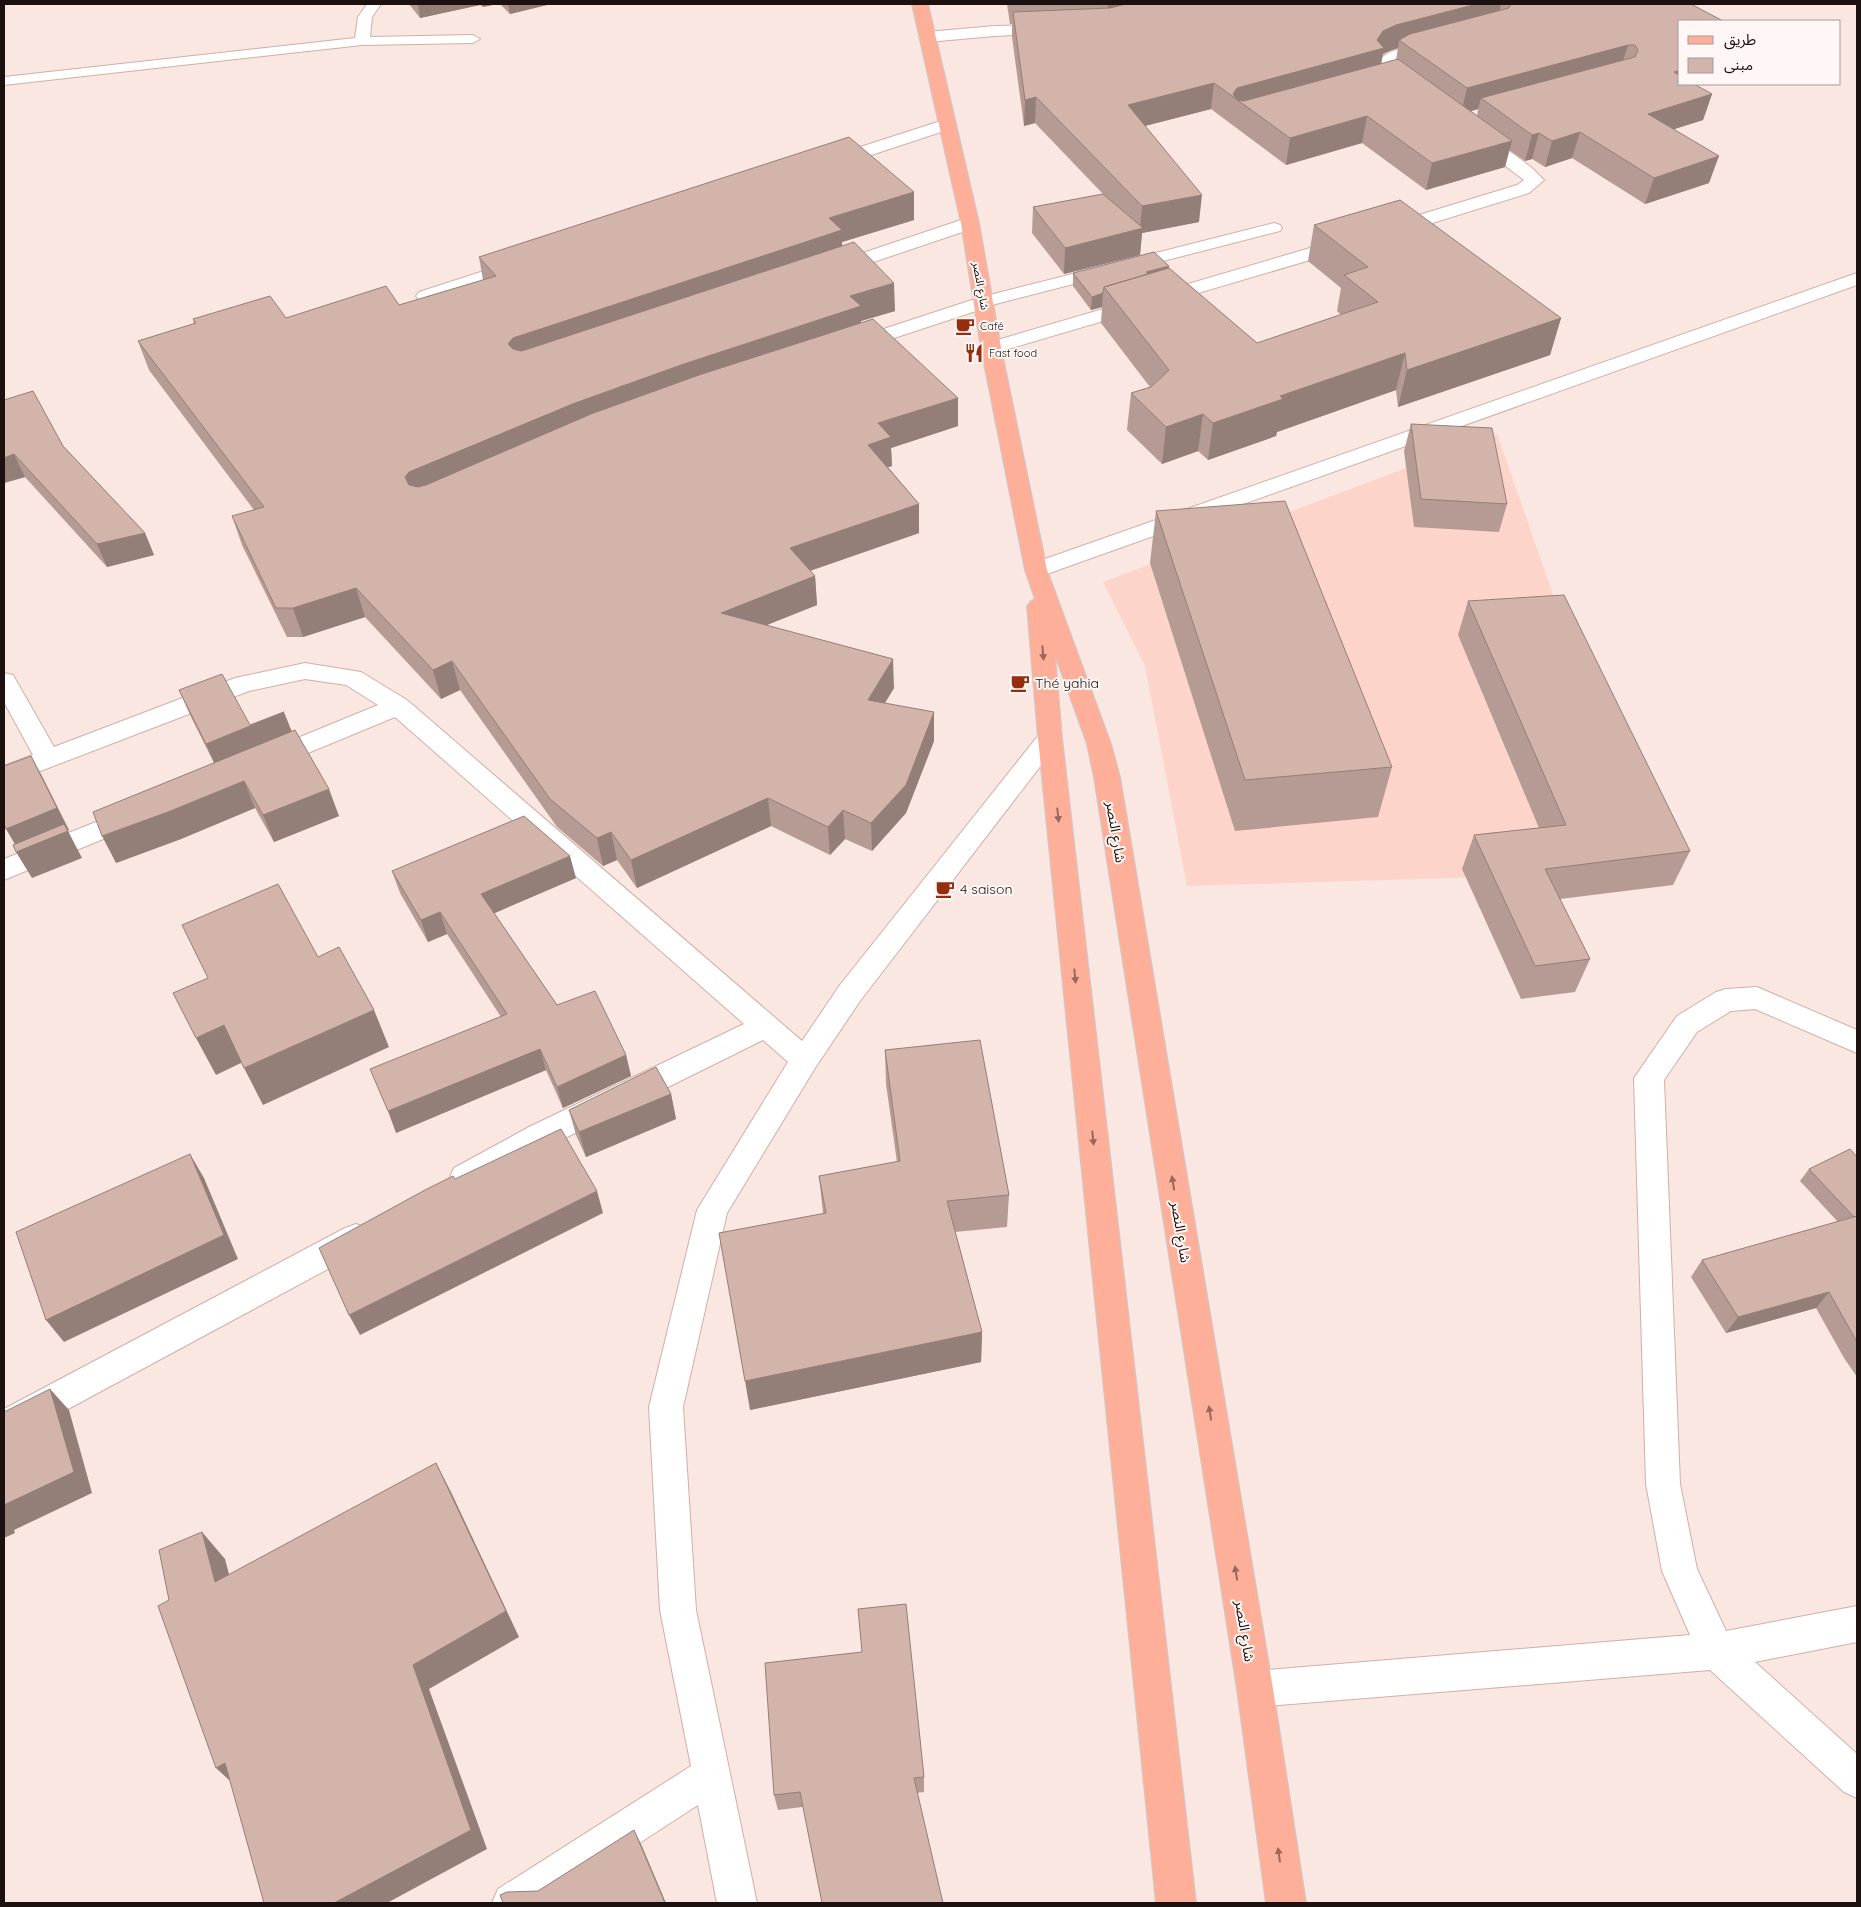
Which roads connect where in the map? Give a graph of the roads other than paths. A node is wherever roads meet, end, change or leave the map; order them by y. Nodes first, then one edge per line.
1 (374, 4) edge
2 (920, 4) edge
3 (1067, 30) edge
4 (927, 36) junction
5 (473, 39) dead end
6 (362, 41) junction
7 (1452, 41) edge
8 (1396, 77) junction
9 (4, 81) edge
10 (1378, 82) edge
11 (1418, 93) edge
12 (947, 124) junction
13 (1462, 125) edge
14 (814, 168) edge
15 (970, 223) junction
16 (1274, 228) dead end
17 (530, 262) edge
18 (819, 274) edge
19 (1857, 278) edge
20 (426, 296) edge
21 (984, 302) junction
22 (990, 348) junction
23 (835, 351) edge
24 (1036, 570) junction
25 (4, 681) edge
26 (398, 706) junction
27 (1050, 738) junction
28 (48, 759) junction
29 (251, 767) edge
30 (4, 776) edge
31 (150, 809) edge
32 (4, 870) edge
33 (766, 1026) junction
34 (1857, 1042) edge
35 (805, 1060) junction
36 (438, 1192) edge
37 (379, 1225) edge
38 (4, 1426) edge
39 (1857, 1624) edge
40 (1716, 1651) junction
41 (1255, 1690) junction
42 (712, 1774) junction
43 (1857, 1779) edge
44 (512, 1903) edge
45 (737, 1903) edge
46 (1176, 1903) edge
47 (1286, 1903) edge

1 - 6 lane
2 - 4 main road, شارع النصر
3 - 4 street
4 - 12 main road, شارع النصر
5 - 6 lane
6 - 9 lane
7 - 8 street
8 - 10 street
8 - 11 street
12 - 14 street
12 - 15 main road, شارع النصر
13 - 22 street
15 - 18 street
15 - 21 main road, شارع النصر
16 - 21 lane
17 - 20 street
19 - 24 street
21 - 22 main road, شارع النصر
21 - 23 street
22 - 24 main road, شارع النصر
24 -> 27 main road, شارع النصر
41 -> 24 main road, شارع النصر
25 - 28 street
26 - 28 street
26 - 29 street
26 - 33 street
27 - 35 street
27 -> 46 main road, شارع النصر
28 - 30 street
31 - 32 street
33 - 35 street
33 - 36 street
34 - 40 street
35 - 42 street
37 - 38 street
39 - 40 street
40 - 41 street
40 - 43 street
47 -> 41 main road, شارع النصر
42 - 44 street
42 - 45 street

